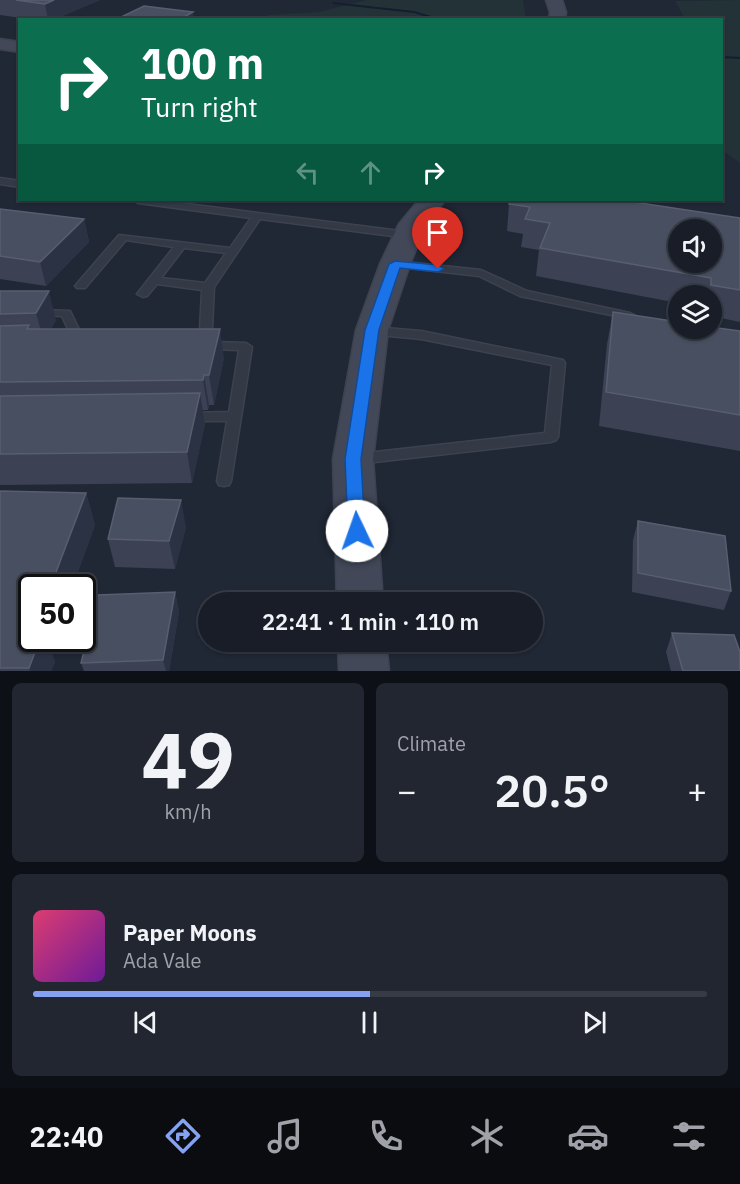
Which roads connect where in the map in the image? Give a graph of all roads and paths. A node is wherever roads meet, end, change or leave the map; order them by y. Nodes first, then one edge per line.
1 (554, 0) edge
2 (557, 18) edge
3 (0, 44) edge
4 (18, 47) edge
5 (0, 181) edge
6 (18, 184) edge
7 (146, 201) edge
8 (431, 201) edge
9 (258, 215) junction
10 (181, 245) junction
11 (402, 250) junction
12 (232, 251) junction
13 (154, 280) junction
14 (81, 286) dead end
15 (208, 286) junction
16 (143, 294) dead end
17 (22, 313) edge
18 (645, 319) edge
19 (372, 330) junction
20 (82, 347) edge
21 (235, 416) junction
22 (176, 417) edge
23 (353, 459) junction
24 (224, 481) dead end
25 (359, 592) edge
26 (363, 652) edge
27 (364, 671) edge

1 - 2 main road
3 - 4 main road
5 - 6 lane
7 - 9 lane
8 - 11 main road
9 - 11 lane
9 - 12 lane
10 - 12 lane
10 - 13 lane
10 - 14 lane
11 - 18 lane
11 - 19 main road
12 - 15 lane
13 - 15 lane
13 - 16 lane
15 - 21 lane
17 - 20 lane
19 - 23 main road
19 - 23 lane
21 - 22 lane
21 - 24 lane
23 - 25 main road
26 - 27 main road

